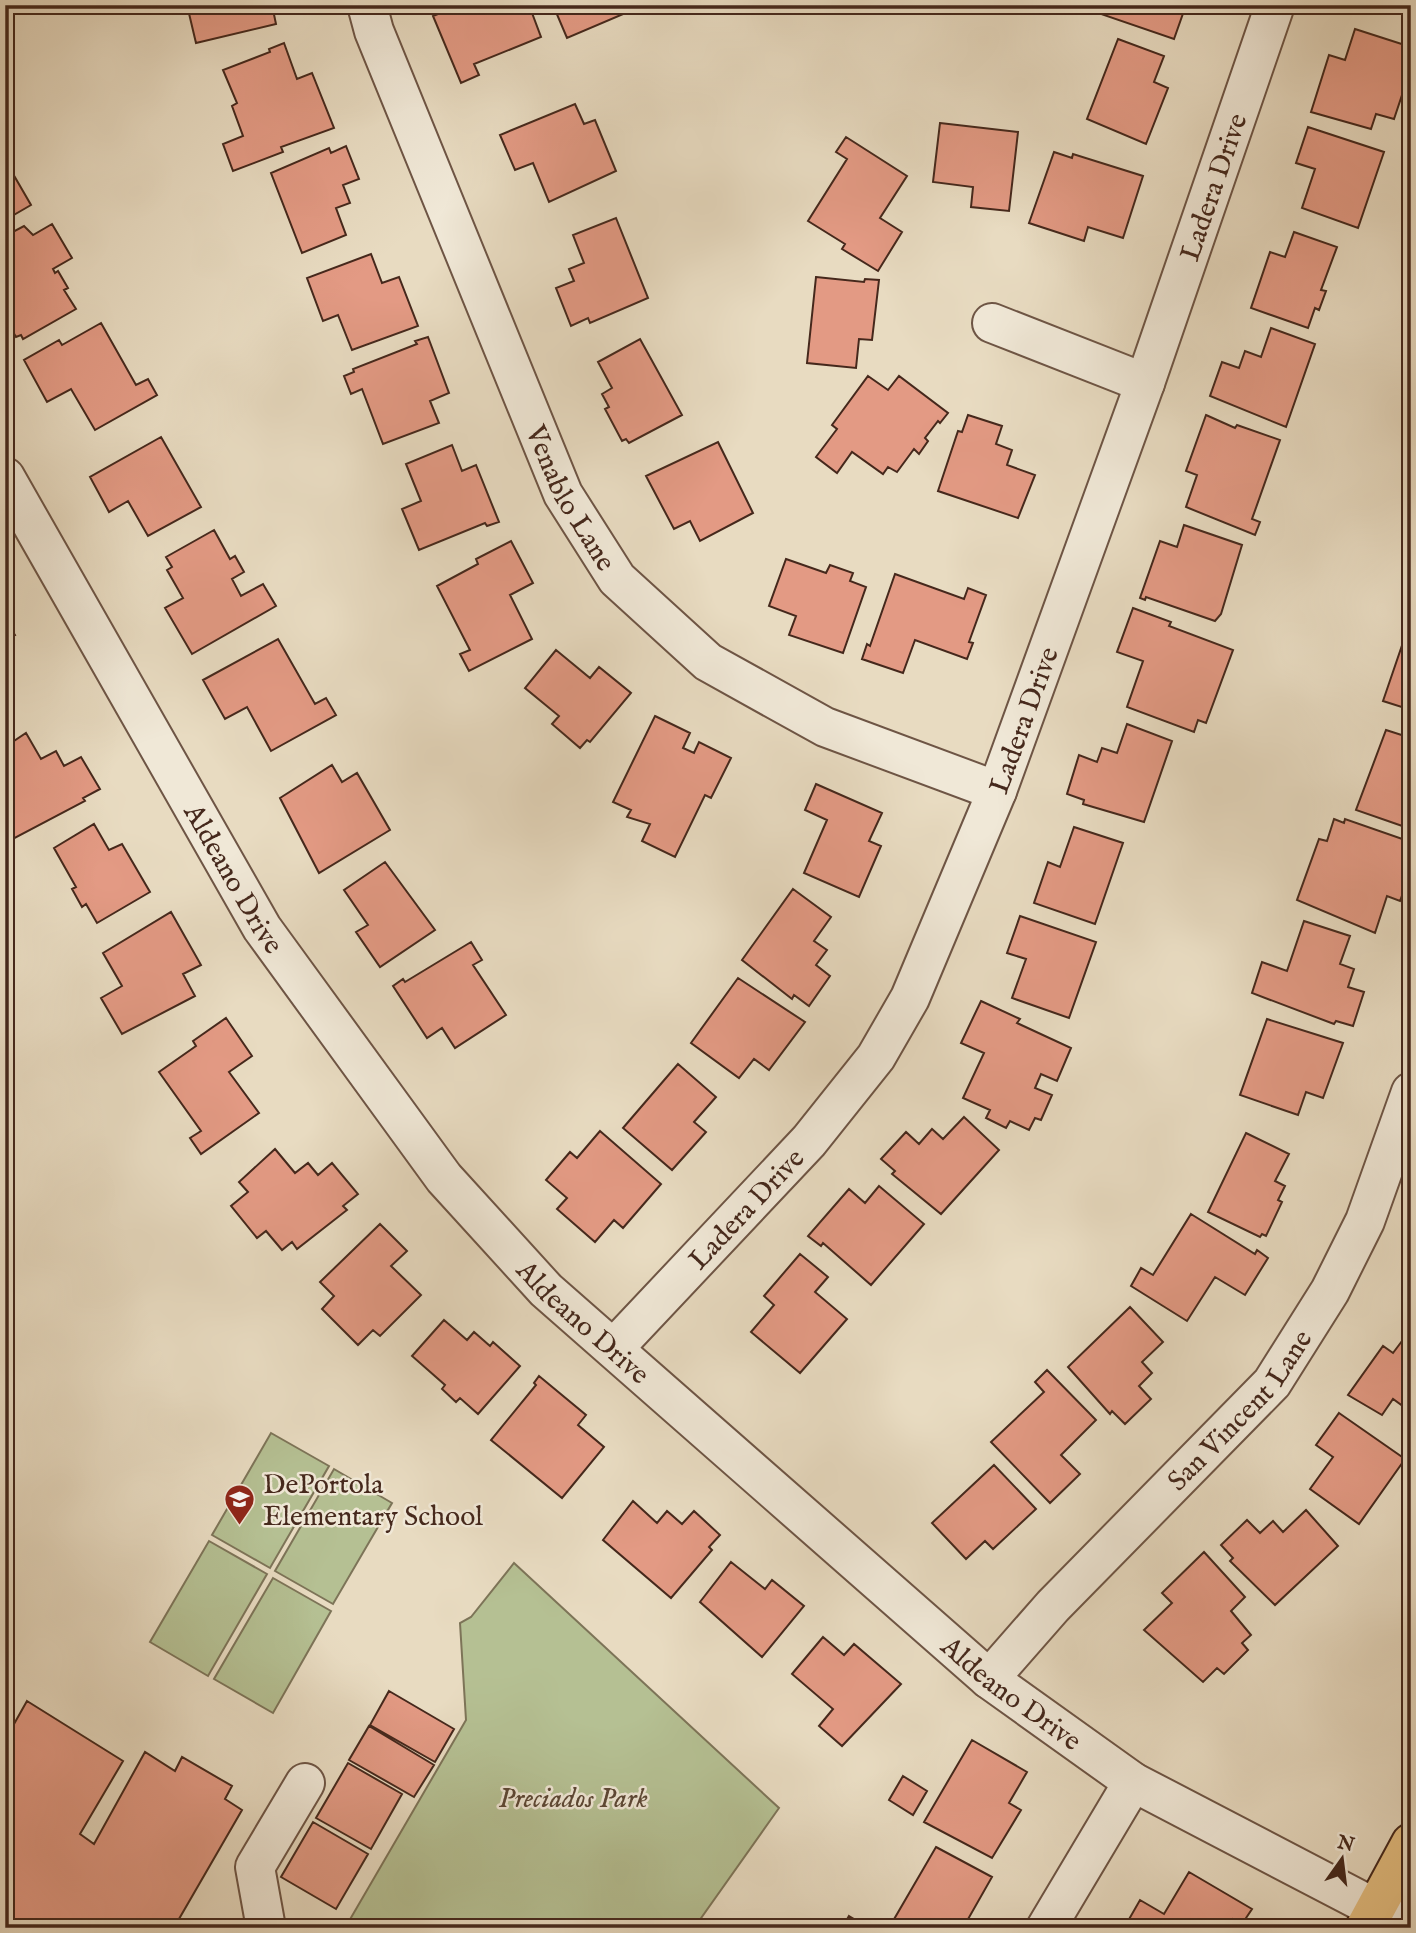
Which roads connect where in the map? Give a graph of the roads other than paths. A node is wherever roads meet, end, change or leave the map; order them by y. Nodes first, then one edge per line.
1 (367, 5) edge
2 (1275, 5) edge
3 (992, 323) dead end
4 (1145, 383) junction
5 (5, 477) edge
6 (997, 791) junction
7 (1411, 1092) edge
8 (614, 1348) junction
9 (989, 1679) junction
10 (1133, 1782) junction
11 (305, 1783) dead end
12 (1411, 1843) edge
13 (1370, 1919) edge
14 (1411, 1927) edge
15 (266, 1928) edge
16 (1046, 1928) edge

1 - 6 street, Venablo Lane
2 - 4 street, Ladera Drive
3 - 4 street
4 - 6 street, Ladera Drive
5 - 8 street, Aldeano Drive
6 - 8 street, Ladera Drive
7 - 9 street, San Vincent Lane
8 - 9 street, Aldeano Drive
9 - 10 street, Aldeano Drive
10 - 13 street, Aldeano Drive
10 - 16 street
11 - 15 street
12 - 13 main road
13 - 14 street, Aldeano Drive

